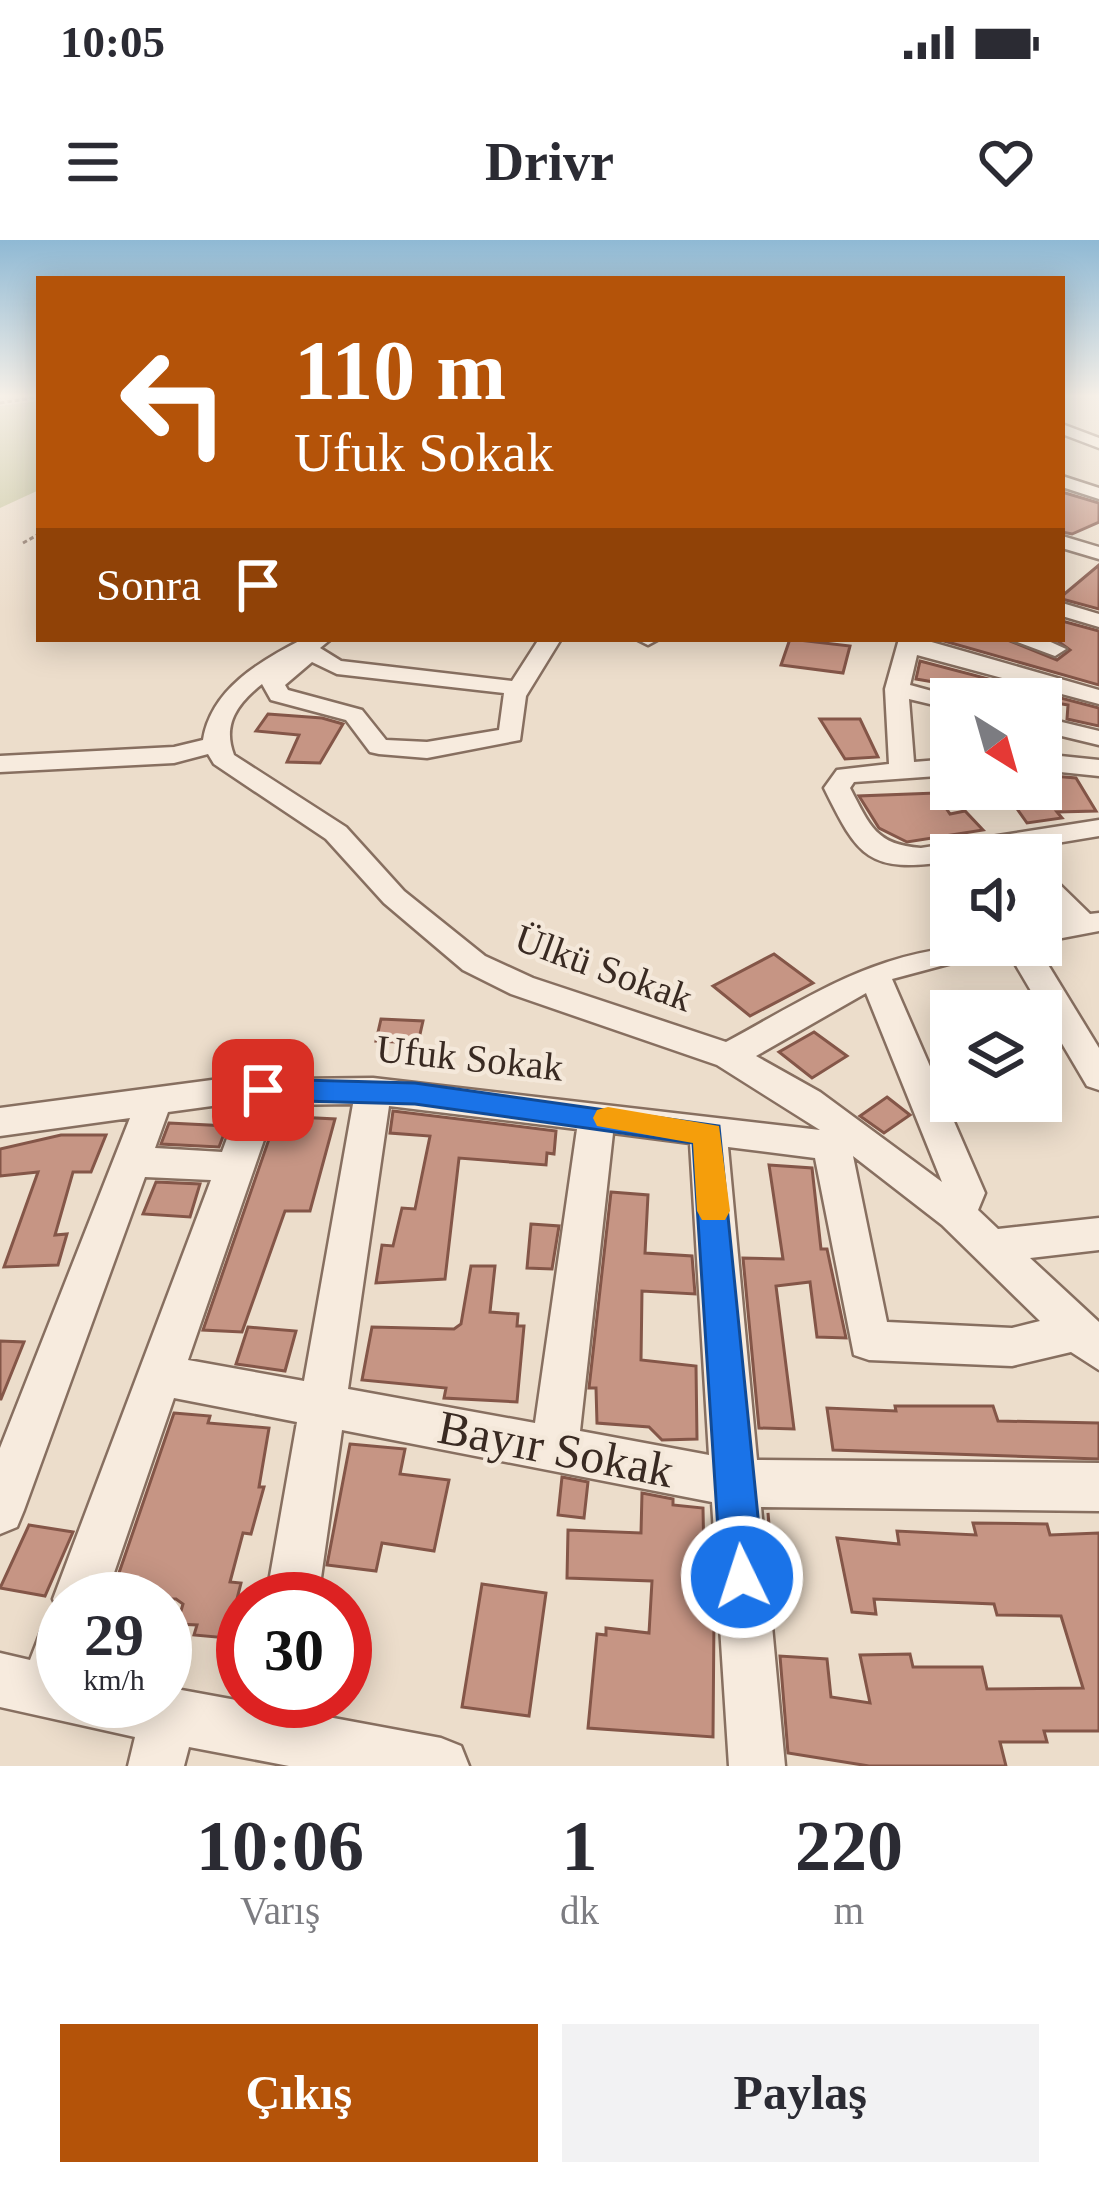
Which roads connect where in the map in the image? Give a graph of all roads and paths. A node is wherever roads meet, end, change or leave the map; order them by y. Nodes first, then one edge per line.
1 (1099, 475) edge
2 (1065, 483) edge
3 (1065, 483) edge
4 (1099, 494) edge
5 (36, 535) edge
6 (23, 543) dead end
7 (1065, 543) edge
8 (1099, 553) edge
9 (1065, 610) edge
10 (1095, 615) edge
11 (548, 642) edge
12 (1031, 642) edge
13 (909, 643) edge
14 (325, 644) edge
15 (1055, 649) dead end
16 (517, 688) junction
17 (897, 688) junction
18 (930, 697) edge
19 (1099, 697) edge
20 (1062, 729) edge
21 (1099, 738) edge
22 (217, 744) junction
23 (0, 764) edge
24 (1062, 764) edge
25 (930, 768) edge
26 (1099, 768) edge
27 (902, 769) junction
28 (1099, 828) edge
29 (1062, 837) edge
30 (930, 856) edge
31 (1062, 899) edge
32 (1091, 923) edge
33 (930, 959) edge
34 (1033, 966) edge
35 (874, 974) junction
36 (729, 1056) junction
37 (1099, 1077) edge
38 (263, 1090) junction
39 (373, 1091) junction
40 (155, 1099) junction
41 (597, 1116) junction
42 (0, 1122) edge
43 (708, 1134) junction
44 (844, 1140) junction
45 (134, 1162) junction
46 (237, 1167) junction
47 (956, 1214) junction
48 (1099, 1234) edge
49 (992, 1246) junction
50 (1089, 1340) edge
51 (161, 1375) junction
52 (325, 1404) junction
53 (555, 1448) junction
54 (735, 1483) junction
55 (1099, 1487) edge
56 (0, 1510) edge
57 (89, 1572) edge
58 (297, 1572) edge
59 (229, 1728) edge
60 (304, 1728) edge
61 (162, 1742) edge
62 (441, 1766) edge
63 (757, 1766) edge

1 - 2 street
3 - 4 street
5 - 6 path
7 - 8 street
9 - 10 street
11 - 16 street
12 - 15 street
13 - 17 street
13 - 19 street
14 - 16 street
14 - 16 street
14 - 22 street
17 - 18 street
17 - 27 street
20 - 21 street
22 - 23 street
22 - 36 street, Ülkü Sokak
24 - 26 street
25 - 27 street
27 - 30 street
28 - 29 street
31 - 32 street
33 - 35 street
34 - 37 street
35 - 36 street
35 - 47 street
36 - 44 street, Ülkü Sokak
38 - 39 street, Ufuk Sokak
38 - 40 street, Ufuk Sokak
38 - 46 street
39 - 41 street, Ufuk Sokak
39 - 52 street
40 - 42 street, Ufuk Sokak
40 - 45 street
41 - 43 street, Ufuk Sokak
41 - 53 street
43 - 44 street, Ufuk Sokak
43 - 54 street
44 - 47 street, Ülkü Sokak
44 - 50 street
45 - 46 street
45 - 56 street
46 - 51 street
47 - 49 street, Ülkü Sokak
48 - 49 street
49 - 50 street, Ülkü Sokak
51 - 52 street, Bayır Sokak
51 - 57 street
52 - 53 street, Bayır Sokak
52 - 58 street
53 - 54 street, Bayır Sokak
54 - 55 street, Bayır Sokak
54 - 63 street
59 - 61 street
60 - 62 street

